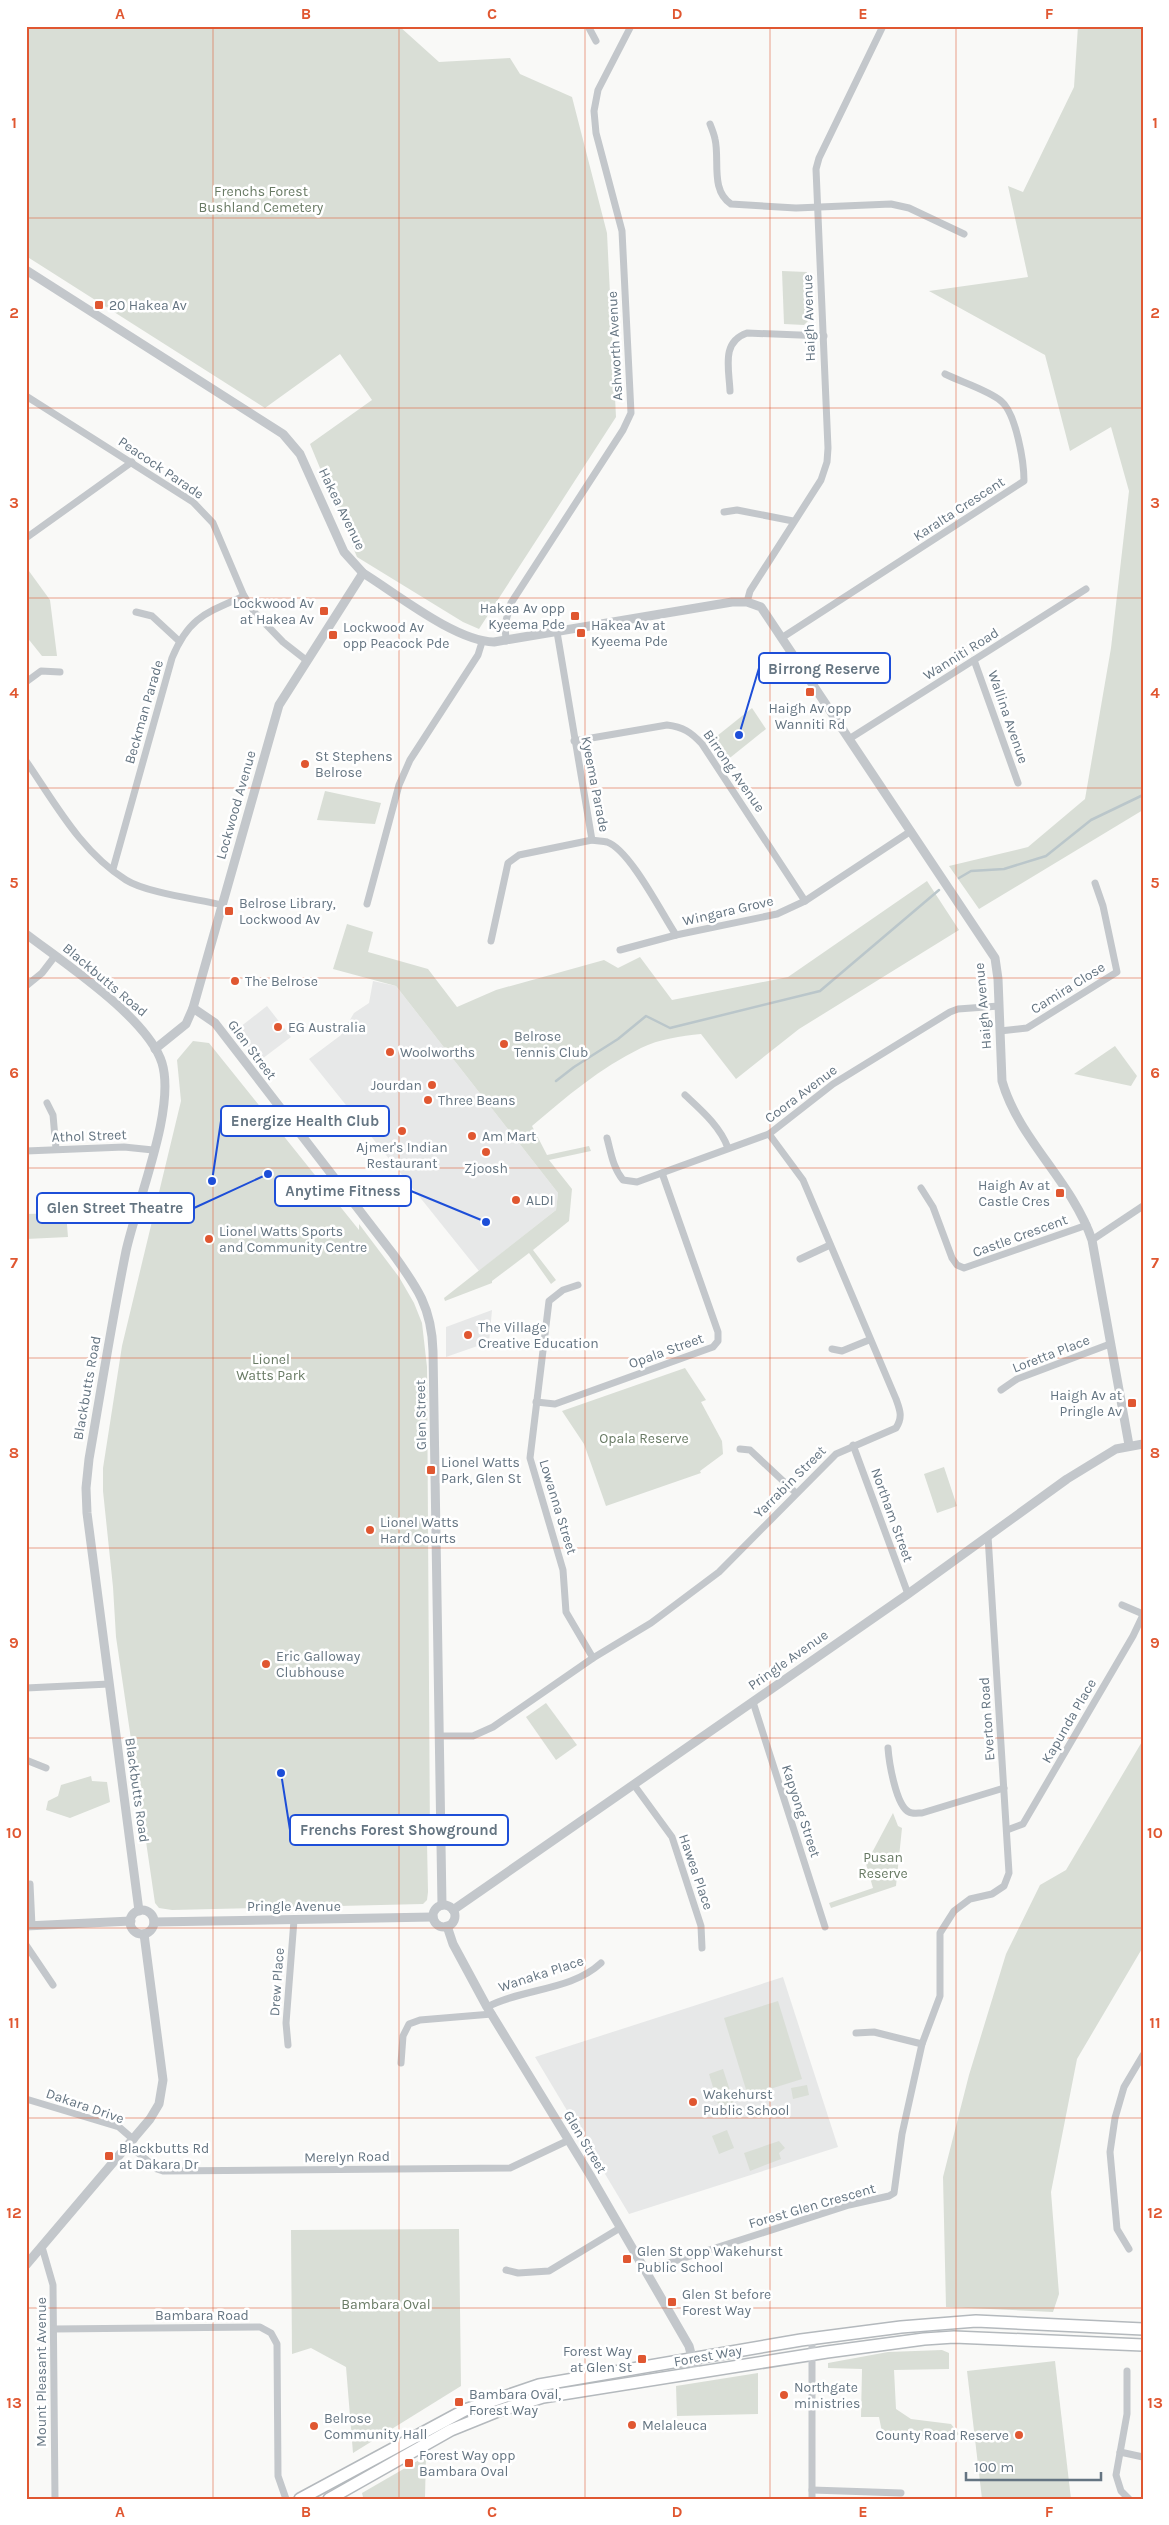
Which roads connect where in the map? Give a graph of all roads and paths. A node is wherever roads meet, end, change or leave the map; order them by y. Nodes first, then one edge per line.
1 (588, 26) edge
2 (631, 26) edge
3 (883, 26) edge
4 (596, 41) dead end
5 (710, 124) dead end
6 (819, 207) junction
7 (964, 234) dead end
8 (26, 270) edge
9 (824, 336) junction
10 (945, 374) dead end
11 (730, 391) dead end
12 (26, 396) edge
13 (132, 462) junction
14 (724, 512) dead end
15 (793, 522) junction
16 (26, 538) edge
17 (363, 573) junction
18 (1086, 589) dead end
19 (244, 596) junction
20 (747, 602) junction
21 (761, 607) joint
22 (136, 612) dead end
23 (557, 632) junction
24 (782, 637) junction
25 (179, 641) junction
26 (506, 641) junction
27 (482, 642) junction
28 (306, 660) junction
29 (974, 660) junction
30 (60, 672) dead end
31 (26, 682) edge
32 (849, 739) junction
33 (574, 741) junction
34 (26, 761) edge
35 (1018, 783) dead end
36 (911, 831) junction
37 (592, 840) junction
38 (112, 869) junction
39 (1095, 883) dead end
40 (806, 901) junction
41 (367, 904) dead end
42 (222, 905) junction
43 (26, 934) edge
44 (676, 936) junction
45 (491, 941) dead end
46 (620, 950) dead end
47 (55, 956) junction
48 (26, 986) edge
49 (999, 1006) junction
50 (193, 1008) junction
51 (1000, 1031) junction
52 (155, 1049) junction
53 (685, 1095) dead end
54 (47, 1104) dead end
55 (769, 1134) junction
56 (607, 1138) dead end
57 (728, 1148) junction
58 (56, 1149) junction
59 (153, 1150) junction
60 (26, 1151) edge
61 (662, 1173) junction
62 (921, 1188) dead end
63 (1143, 1206) edge
64 (1087, 1225) junction
65 (1092, 1240) junction
66 (830, 1245) junction
67 (800, 1259) dead end
68 (578, 1285) dead end
69 (869, 1340) junction
70 (1110, 1344) junction
71 (832, 1349) dead end
72 (1001, 1390) dead end
73 (536, 1402) junction
74 (1129, 1444) junction
75 (1143, 1444) edge
76 (853, 1445) junction
77 (740, 1449) dead end
78 (796, 1493) junction
79 (988, 1536) junction
80 (908, 1594) junction
81 (1122, 1606) dead end
82 (1143, 1614) edge
83 (593, 1658) junction
84 (109, 1684) junction
85 (26, 1688) edge
86 (753, 1702) junction
87 (440, 1736) junction
88 (888, 1748) dead end
89 (26, 1760) edge
90 (46, 1768) dead end
91 (634, 1785) junction
92 (1004, 1788) junction
93 (1007, 1830) junction
94 (30, 1884) dead end
95 (992, 1894) joint
96 (442, 1905) junction
97 (454, 1910) junction
98 (139, 1911) junction
99 (433, 1917) junction
100 (294, 1920) junction
101 (131, 1921) junction
102 (154, 1922) junction
103 (29, 1926) edge
104 (446, 1926) junction
105 (825, 1927) dead end
106 (144, 1934) junction
107 (26, 1944) edge
108 (702, 1948) dead end
109 (601, 1963) dead end
110 (53, 1985) dead end
111 (490, 2011) junction
112 (856, 2033) dead end
113 (922, 2044) junction
114 (288, 2045) dead end
115 (1143, 2054) edge
116 (401, 2063) dead end
117 (26, 2099) edge
118 (569, 2140) junction
119 (132, 2142) junction
120 (620, 2228) junction
121 (42, 2247) junction
122 (1129, 2249) dead end
123 (26, 2265) edge
124 (506, 2270) dead end
125 (647, 2274) junction
126 (54, 2328) junction
127 (1143, 2329) edge
128 (812, 2338) junction
129 (1143, 2346) edge
130 (812, 2354) junction
131 (693, 2359) junction
132 (1127, 2371) dead end
133 (696, 2373) junction
134 (1120, 2452) junction
135 (1143, 2457) edge
136 (326, 2483) junction
137 (812, 2490) junction
138 (901, 2493) dead end
139 (334, 2498) edge
140 (55, 2499) edge
141 (286, 2499) edge
142 (300, 2499) edge
143 (812, 2499) edge
144 (1129, 2499) edge

1 - 4 street
2 - 26 street, Ashworth Avenue
3 - 6 street, Haigh Avenue
5 - 6 street
6 - 7 street
6 - 9 street, Haigh Avenue
8 - 17 street, Hakea Avenue
9 - 11 street
9 - 15 street, Haigh Avenue
10 - 24 street, Karalta Crescent
12 - 13 street, Peacock Parade
13 - 16 street
13 - 19 street, Peacock Parade
14 - 15 street
15 - 20 street, Haigh Avenue
17 - 27 street, Hakea Avenue
17 - 28 street, Lockwood Avenue
18 - 29 street, Wanniti Road
19 - 25 street, Beckman Parade
19 - 28 street, Peacock Parade
20 - 21 street, Hakea Avenue
20 - 23 street, Hakea Avenue
21 - 24 street, Haigh Avenue
22 - 25 street
23 - 26 street, Hakea Avenue
23 - 33 street, Kyeema Parade
24 - 32 street, Haigh Avenue
25 - 38 street, Beckman Parade
26 - 27 street, Hakea Avenue
27 - 41 street
28 - 42 street, Lockwood Avenue
29 - 32 street, Wanniti Road
29 - 35 street, Wallina Avenue
30 - 31 street
32 - 36 street, Haigh Avenue
33 - 37 street, Kyeema Parade
33 - 40 street, Birrong Avenue
34 - 38 street
36 - 40 street, Wingara Grove
36 - 49 street, Haigh Avenue
37 - 44 street, Kyeema Parade
37 - 45 street
38 - 42 street
39 - 51 street, Camira Close
40 - 44 street, Wingara Grove
42 - 50 street, Lockwood Avenue
43 - 47 street, Blackbutts Road
44 - 46 street, Wingara Grove
47 - 48 street
47 - 52 street, Blackbutts Road
49 - 51 street, Haigh Avenue
49 - 55 street, Coora Avenue
50 - 52 street, Lockwood Avenue
50 - 87 street, Glen Street
51 - 64 street, Haigh Avenue
52 - 59 street, Blackbutts Road
53 - 57 street
54 - 58 street
55 - 57 street, Coora Avenue
55 - 66 street, Yarrabin Street
56 - 61 street, Coora Avenue
57 - 61 street, Coora Avenue
58 - 59 street, Athol Street
58 - 60 street, Athol Street
59 - 84 street, Blackbutts Road
61 - 73 street, Opala Street
62 - 64 street, Castle Crescent
63 - 65 street
64 - 65 street, Haigh Avenue
65 - 70 street, Haigh Avenue
66 - 67 street
66 - 69 street, Yarrabin Street
68 - 73 street, Lowanna Street
69 - 71 street
69 - 76 street, Yarrabin Street
70 - 72 street, Loretta Place
70 - 74 street, Haigh Avenue
73 - 83 street, Lowanna Street
74 - 75 street, Pringle Avenue
74 - 79 street, Pringle Avenue
76 - 78 street, Yarrabin Street
76 - 80 street, Northam Street
77 - 78 street
78 - 83 street, Yarrabin Street
79 - 80 street, Pringle Avenue
79 - 92 street, Everton Road
80 - 86 street, Pringle Avenue
81 - 82 street, Kapunda Place
82 - 93 street, Kapunda Place
83 - 87 street, Yarrabin Street
84 - 85 street
84 - 98 street, Blackbutts Road
86 - 91 street, Pringle Avenue
86 - 105 street, Kapyong Street
87 - 96 street, Glen Street
88 - 92 street
89 - 90 street
91 - 97 street, Pringle Avenue
91 - 108 street, Hawea Place
92 - 93 street, Everton Road
93 - 95 street, Everton Road
94 - 103 street
95 - 113 street, Forest Glen Crescent
96 - 97 street
96 - 99 street
97 - 104 street
98 - 101 street
98 - 102 street
99 - 100 street, Pringle Avenue
99 - 104 street
100 - 102 street, Pringle Avenue
100 - 114 street, Drew Place
101 - 103 street
101 - 106 street
102 - 106 street
104 - 111 street, Glen Street
106 - 119 street
107 - 110 street
109 - 111 street, Wanaka Place
111 - 116 street, Wanaka Place
111 - 118 street, Glen Street
112 - 113 street
113 - 125 street, Forest Glen Crescent
115 - 122 street
117 - 119 street, Dakara Drive
118 - 119 street, Merelyn Road
118 - 120 street, Glen Street
119 - 121 street
120 - 124 street
120 - 125 street, Glen Street
121 - 123 street
121 - 126 street, Mount Pleasant Avenue
125 - 131 street, Glen Street
126 - 140 street, Mount Pleasant Avenue
126 - 141 street, Bambara Road
127 - 128 main road, Forest Way
128 - 130 street
128 - 131 main road, Forest Way
129 - 130 main road, Forest Way
130 - 133 main road, Forest Way
130 - 137 street
131 - 133 street, Glen Street
131 - 136 main road, Forest Way
132 - 134 street
133 - 139 main road, Forest Way
134 - 135 street
134 - 144 street
136 - 139 street
136 - 142 main road, Forest Way
137 - 138 street
137 - 143 street

